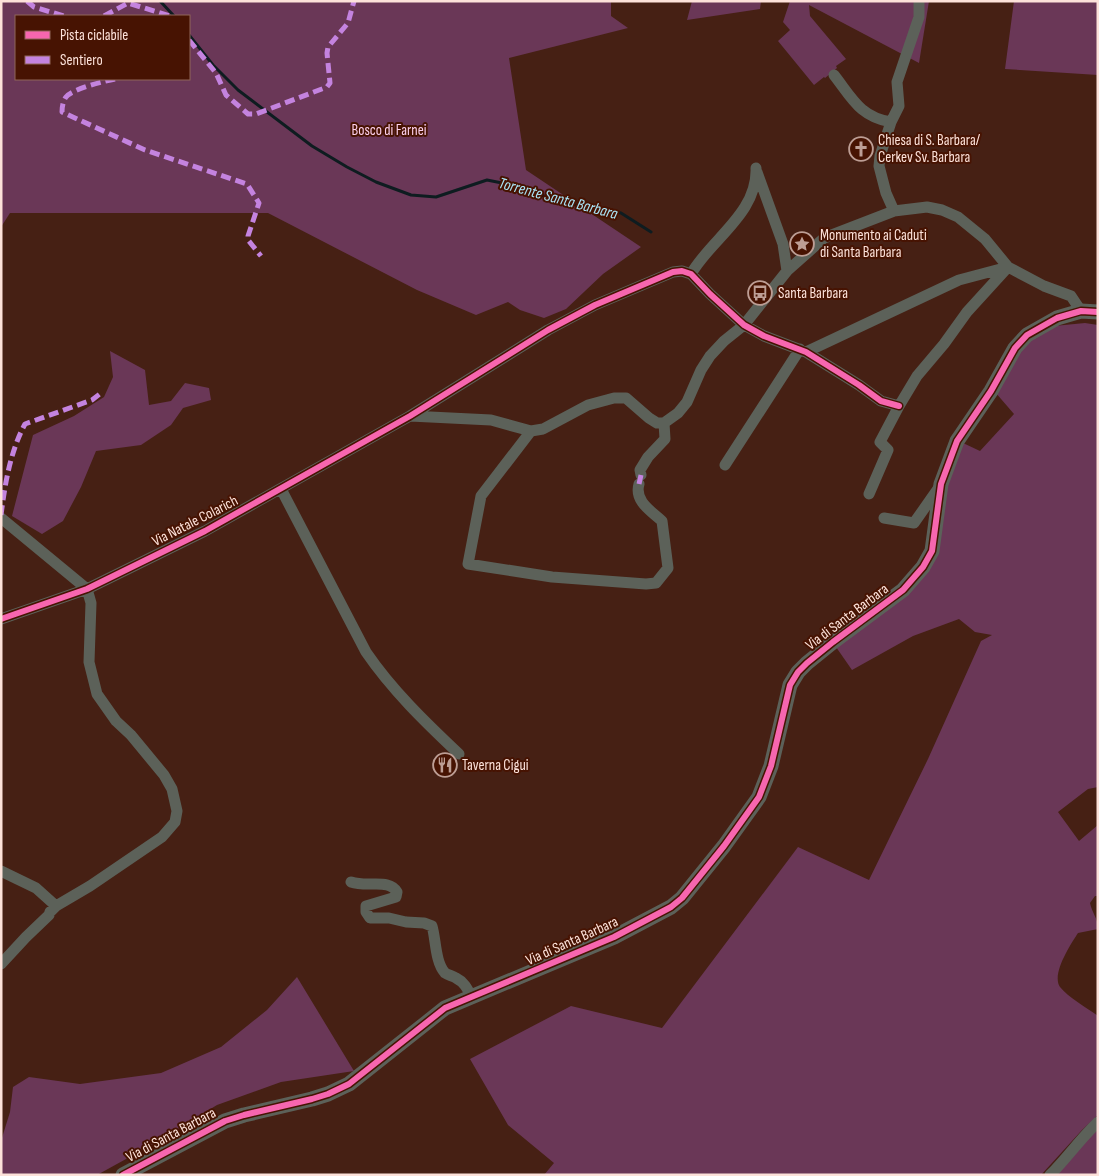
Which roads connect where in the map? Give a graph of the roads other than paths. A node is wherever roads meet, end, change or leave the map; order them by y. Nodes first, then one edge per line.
1 (919, 1) edge
2 (834, 75) dead end
3 (891, 122) junction
4 (894, 211) junction
5 (1008, 267) junction
6 (786, 271) junction
7 (691, 274) junction
8 (1081, 311) junction
9 (1098, 312) edge
10 (744, 325) junction
11 (803, 351) junction
12 (898, 406) junction
13 (410, 416) junction
14 (664, 423) junction
15 (531, 431) junction
16 (725, 465) dead end
17 (941, 484) junction
18 (281, 489) junction
19 (869, 494) dead end
20 (1, 518) edge
21 (884, 518) dead end
22 (87, 589) junction
23 (1, 618) edge
24 (459, 754) dead end
25 (1, 871) edge
26 (352, 882) dead end
27 (56, 906) junction
28 (1, 964) edge
29 (471, 996) junction
30 (1098, 1122) edge
31 (123, 1175) edge
32 (1050, 1175) edge

1 - 3 street
2 - 3 street
3 - 4 street
4 - 5 street
4 - 6 street
5 - 8 street
5 - 11 street
5 - 12 street
6 - 7 street
6 - 10 street
7 - 10 street
7 - 13 street, Via Natale Colarich
8 - 9 street, Via di Santa Barbara
8 - 17 street, Via di Santa Barbara
10 - 11 street
10 - 14 street
11 - 12 street
11 - 16 street
12 - 19 street
13 - 15 street
13 - 18 street, Via Natale Colarich
14 - 15 street
14 - 15 street
17 - 21 street
17 - 29 street, Via di Santa Barbara
18 - 22 street, Via Natale Colarich
18 - 24 street
20 - 22 street
22 - 23 street, Via Natale Colarich
22 - 27 street
25 - 27 street
26 - 29 street
27 - 28 street
29 - 31 street, Via di Santa Barbara
30 - 32 street

